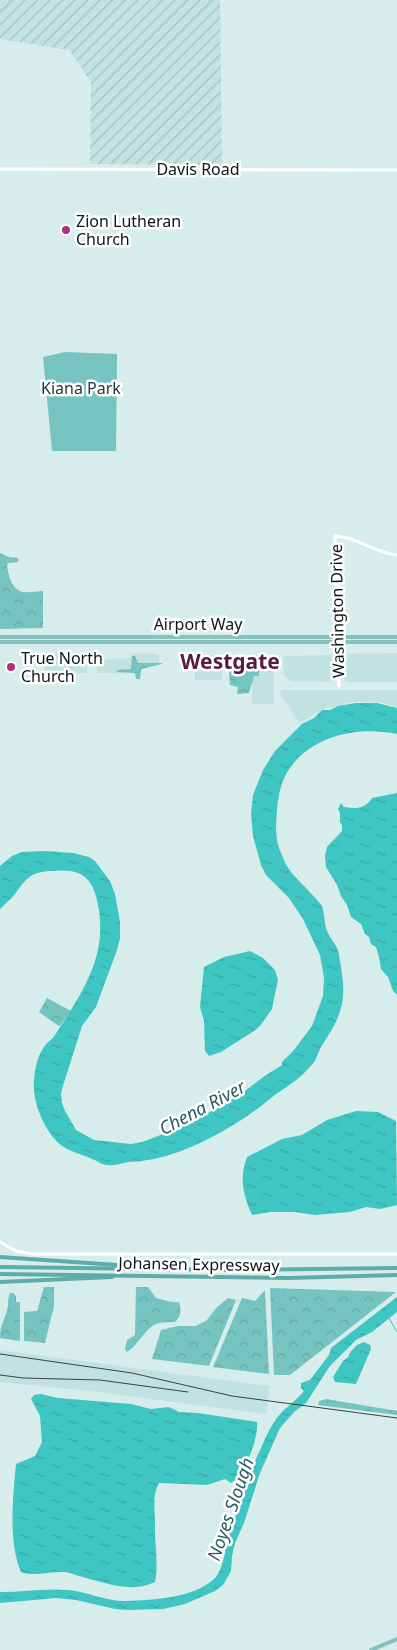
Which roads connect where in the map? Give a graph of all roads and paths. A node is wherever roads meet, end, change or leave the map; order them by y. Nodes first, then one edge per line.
1 (0, 169) edge
2 (397, 170) edge
3 (397, 555) edge
4 (0, 637) edge
5 (337, 637) junction
6 (397, 637) edge
7 (0, 642) edge
8 (338, 642) junction
9 (397, 642) edge
10 (338, 686) dead end
11 (0, 1242) edge
12 (397, 1254) edge
13 (0, 1257) edge
14 (0, 1267) edge
15 (151, 1268) junction
16 (397, 1268) edge
17 (0, 1274) edge
18 (397, 1275) edge
19 (116, 1276) junction
20 (0, 1282) edge
21 (397, 1640) edge
22 (371, 1650) edge

1 - 2 street, Davis Road
3 - 5 street, Washington Drive
4 - 5 main road, Airport Way
5 - 6 main road, Airport Way
5 - 8 street, Washington Drive
7 - 8 main road, Airport Way
8 - 9 main road, Airport Way
8 - 10 street, Washington Drive
11 - 12 street
13 - 15 highway
14 - 15 highway, Johansen Expressway
15 - 16 highway, Johansen Expressway
17 - 19 highway, Johansen Expressway
18 - 19 highway, Johansen Expressway
19 - 20 highway
21 - 22 main road

